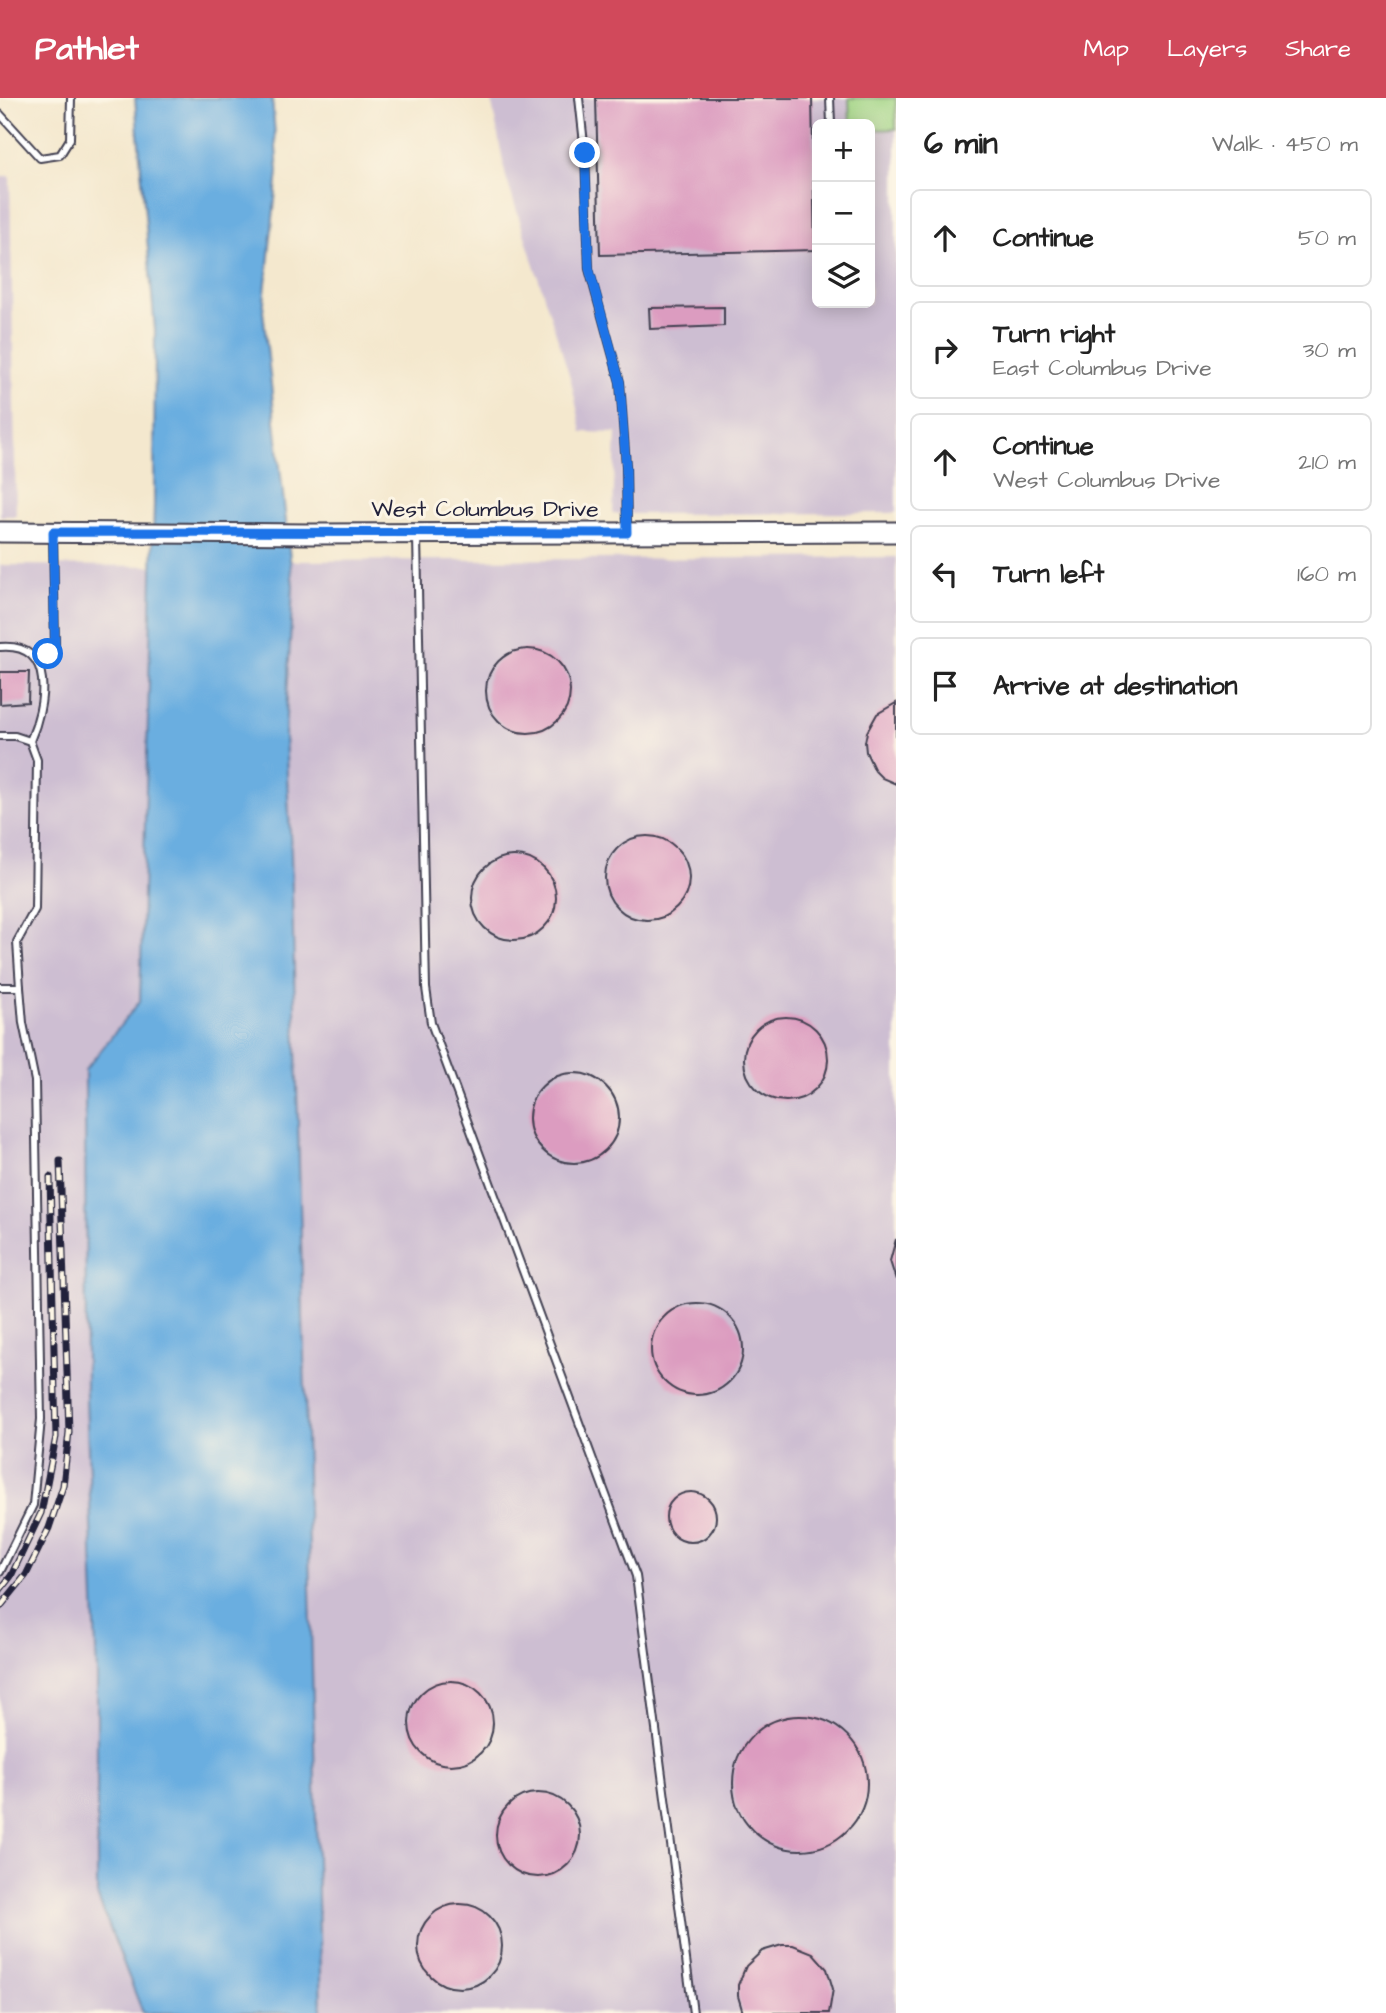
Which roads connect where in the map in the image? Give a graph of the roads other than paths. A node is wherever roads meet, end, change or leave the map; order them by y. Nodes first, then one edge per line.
1 (71, 98) edge
2 (579, 98) edge
3 (830, 98) edge
4 (0, 114) edge
5 (831, 119) edge
6 (0, 532) edge
7 (53, 532) junction
8 (896, 532) edge
9 (417, 533) junction
10 (627, 533) junction
11 (0, 647) edge
12 (38, 661) junction
13 (0, 736) edge
14 (30, 741) junction
15 (0, 987) edge
16 (20, 987) junction
17 (0, 1572) edge
18 (693, 2013) edge

1 - 4 lane
2 - 10 lane
3 - 5 lane
6 - 7 main road, West Columbus Drive
7 - 9 main road, West Columbus Drive
7 - 12 lane
8 - 10 main road, West Columbus Drive
9 - 10 main road, West Columbus Drive
9 - 18 lane
11 - 12 lane
12 - 14 lane
13 - 14 lane
14 - 16 lane
15 - 16 lane
16 - 17 lane

